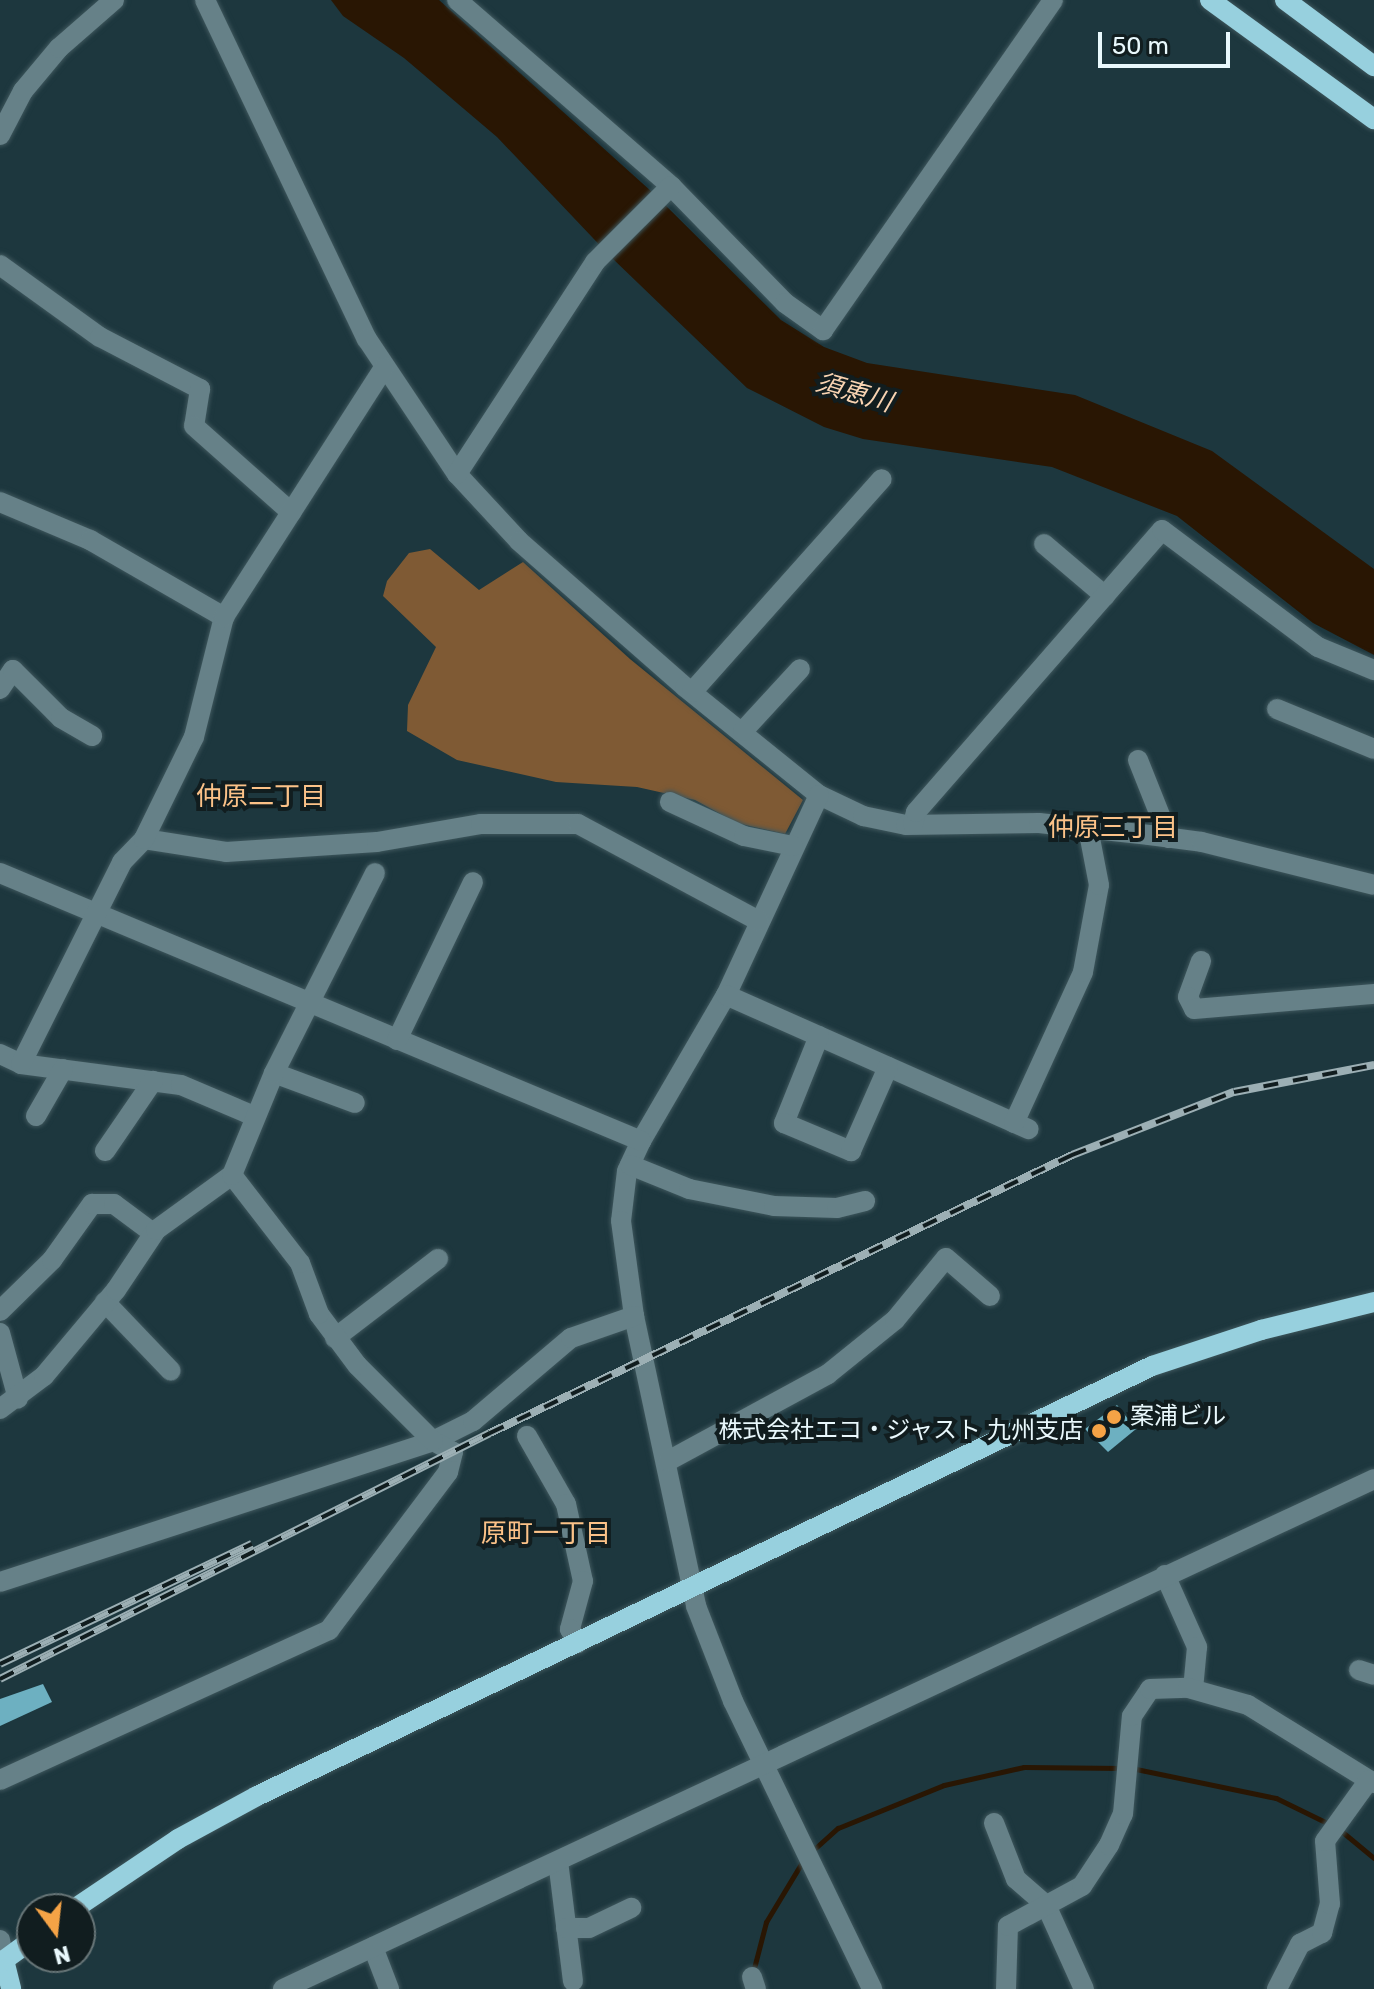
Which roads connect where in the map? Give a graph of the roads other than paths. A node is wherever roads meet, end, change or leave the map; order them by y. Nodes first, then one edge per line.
1 (114, 0) edge
2 (205, 0) edge
3 (457, 0) edge
4 (1053, 0) edge
5 (1210, 0) edge
6 (1285, 0) edge
7 (1374, 66) edge
8 (1374, 119) edge
9 (1, 131) edge
10 (665, 191) junction
11 (0, 265) edge
12 (384, 368) junction
13 (457, 474) junction
14 (882, 479) dead end
15 (0, 502) edge
16 (291, 512) junction
17 (1044, 544) dead end
18 (1105, 596) junction
19 (224, 617) junction
20 (800, 669) dead end
21 (1374, 670) edge
22 (0, 689) edge
23 (692, 692) junction
24 (1277, 709) dead end
25 (743, 731) junction
26 (92, 736) dead end
27 (1374, 749) edge
28 (1138, 760) dead end
29 (819, 795) junction
30 (670, 802) dead end
31 (913, 824) junction
32 (1088, 828) junction
33 (1169, 838) junction
34 (144, 839) junction
35 (793, 846) junction
36 (0, 873) edge
37 (375, 873) dead end
38 (473, 882) dead end
39 (1374, 885) edge
40 (96, 913) junction
41 (759, 921) junction
42 (1201, 961) dead end
43 (1374, 994) edge
44 (726, 995) junction
45 (309, 1004) junction
46 (819, 1036) junction
47 (397, 1040) junction
48 (0, 1054) edge
49 (21, 1064) junction
50 (888, 1067) junction
51 (63, 1069) junction
52 (274, 1073) junction
53 (153, 1081) junction
54 (355, 1103) dead end
55 (36, 1116) dead end
56 (254, 1116) junction
57 (641, 1141) junction
58 (105, 1151) dead end
59 (630, 1165) junction
60 (232, 1175) junction
61 (865, 1201) dead end
62 (153, 1233) junction
63 (438, 1259) dead end
64 (990, 1296) dead end
65 (105, 1302) junction
66 (1374, 1302) edge
67 (0, 1311) edge
68 (634, 1316) junction
69 (0, 1333) edge
70 (335, 1338) junction
71 (171, 1371) dead end
72 (9, 1404) edge
73 (527, 1436) dead end
74 (433, 1441) junction
75 (668, 1461) junction
76 (1374, 1479) edge
77 (1165, 1575) junction
78 (0, 1582) edge
79 (691, 1587) junction
80 (577, 1643) junction
81 (1193, 1689) junction
82 (766, 1765) junction
83 (0, 1780) edge
84 (1372, 1782) edge
85 (994, 1823) dead end
86 (558, 1861) junction
87 (96, 1894) edge
88 (1046, 1905) junction
89 (631, 1908) dead end
90 (566, 1928) junction
91 (373, 1947) junction
92 (1, 1955) edge
93 (573, 1981) dead end
94 (11, 1989) edge
95 (283, 1989) edge
96 (389, 1989) edge
97 (872, 1989) edge
98 (1006, 1989) edge
99 (1084, 1989) edge
100 (1277, 1989) edge

1 - 9 street
2 - 12 street
3 - 10 street
4 - 10 street
5 - 8 main road
6 - 7 main road
10 - 13 street
11 - 16 street
12 - 13 street
12 - 16 street
13 - 23 street
14 - 23 street
15 - 19 street
16 - 19 street
17 - 18 street
18 - 21 street
18 - 31 street
19 - 34 street
20 - 25 street
22 - 26 street
23 - 25 street
24 - 27 street
25 - 29 street
28 - 33 street
29 - 31 street
29 - 35 street
30 - 35 street
31 - 32 street
32 - 33 street
32 - 50 street
33 - 39 street
34 - 40 street
34 - 41 street
35 - 41 street
36 - 40 street
37 - 45 street
38 - 47 street
40 - 45 street
40 - 49 street
41 - 44 street
42 - 43 street
44 - 46 street
44 - 57 street
45 - 47 street
45 - 52 street
46 - 50 street
46 - 50 street
47 - 57 street
48 - 49 street
49 - 51 street
51 - 53 street
51 - 55 street
52 - 54 street
52 - 56 street
53 - 56 street
53 - 58 street
56 - 60 street
57 - 59 street
59 - 61 street
59 - 68 street
60 - 62 street
60 - 70 street
62 - 65 street
62 - 67 street
63 - 70 street
64 - 75 street
65 - 71 street
65 - 72 street
66 - 79 main road
68 - 74 street
68 - 75 street
69 - 72 street
70 - 74 street
73 - 80 street
74 - 78 street
74 - 83 street
75 - 79 street
76 - 77 street
77 - 81 street
77 - 82 street
79 - 80 main road
79 - 82 street
80 - 87 main road
81 - 84 street
81 - 88 street
82 - 86 street
82 - 97 street
84 - 100 street
85 - 88 street
86 - 90 street
86 - 91 street
88 - 98 street
88 - 99 street
89 - 90 street
90 - 93 street
91 - 95 street
91 - 96 street
92 - 94 main road

